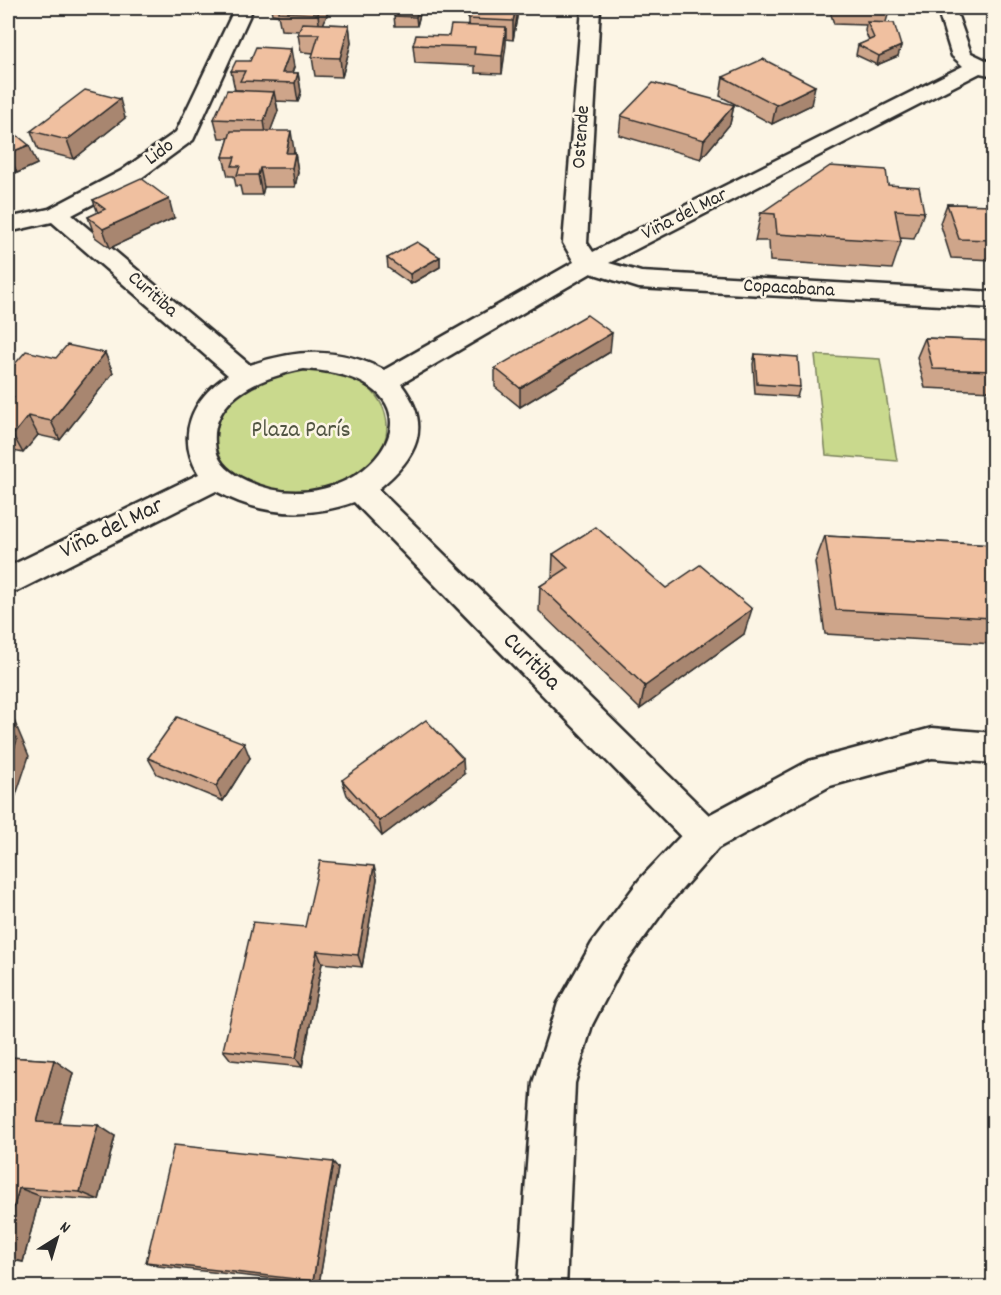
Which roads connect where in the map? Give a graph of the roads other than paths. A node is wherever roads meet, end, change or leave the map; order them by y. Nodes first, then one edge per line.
1 (244, 8) edge
2 (591, 8) edge
3 (946, 8) edge
4 (986, 68) edge
5 (57, 214) junction
6 (8, 225) edge
7 (588, 264) junction
8 (993, 300) edge
9 (246, 376) junction
10 (384, 382) junction
11 (217, 478) junction
12 (358, 488) junction
13 (8, 581) edge
14 (993, 748) edge
15 (705, 836) junction
16 (542, 1287) edge

1 - 5 street, Lido
2 - 7 street, Ostende
3 - 4 street
4 - 7 street, Viña del Mar
5 - 6 street, Lido
5 - 9 street, Curitiba
7 - 8 street, Copacabana
7 - 10 street, Viña del Mar
9 - 10 street
9 - 11 street
10 - 12 street
11 - 12 street
11 - 13 street, Viña del Mar
12 - 15 street, Curitiba
14 - 15 street
15 - 16 street

